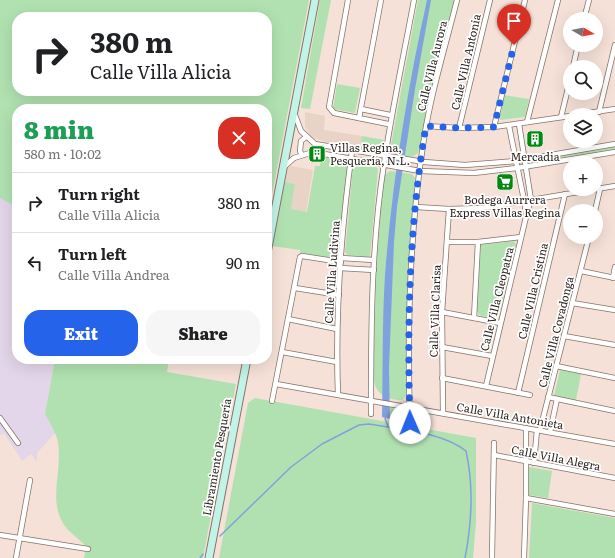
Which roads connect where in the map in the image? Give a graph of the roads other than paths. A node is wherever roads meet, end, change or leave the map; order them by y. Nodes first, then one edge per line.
1 (315, 0) edge
2 (348, 0) edge
3 (381, 0) edge
4 (414, 0) edge
5 (457, 0) edge
6 (490, 0) edge
7 (525, 0) edge
8 (558, 0) edge
9 (589, 0) edge
10 (586, 12) edge
11 (615, 45) edge
12 (565, 100) edge
13 (599, 108) edge
14 (295, 109) junction
15 (361, 109) junction
16 (615, 109) edge
17 (603, 111) edge
18 (561, 117) joint
19 (359, 118) junction
20 (391, 119) junction
21 (527, 122) junction
22 (519, 124) junction
23 (426, 126) junction
24 (509, 126) junction
25 (494, 127) junction
26 (459, 128) junction
27 (300, 130) junction
28 (289, 136) junction
29 (308, 139) junction
30 (615, 144) edge
31 (287, 148) junction
32 (352, 151) junction
33 (615, 152) edge
34 (305, 154) junction
35 (294, 158) junction
36 (351, 159) junction
37 (524, 159) junction
38 (384, 160) junction
39 (516, 160) junction
40 (420, 166) junction
41 (525, 167) junction
42 (283, 168) junction
43 (517, 168) junction
44 (615, 186) edge
45 (603, 188) edge
46 (563, 194) edge
47 (564, 196) edge
48 (530, 200) junction
49 (524, 201) junction
50 (416, 207) junction
51 (449, 209) junction
52 (526, 217) junction
53 (272, 226) edge
54 (521, 237) junction
55 (447, 242) junction
56 (478, 242) junction
57 (587, 244) edge
58 (341, 260) junction
59 (374, 260) junction
60 (615, 267) edge
61 (340, 268) junction
62 (374, 270) junction
63 (581, 271) junction
64 (614, 278) edge
65 (295, 288) junction
66 (339, 295) junction
67 (572, 302) junction
68 (615, 310) edge
69 (442, 312) junction
70 (474, 318) junction
71 (288, 319) junction
72 (500, 323) junction
73 (337, 328) junction
74 (564, 336) junction
75 (615, 345) edge
76 (442, 347) junction
77 (282, 352) junction
78 (492, 356) junction
79 (337, 362) junction
80 (246, 364) edge
81 (556, 366) junction
82 (442, 378) junction
83 (615, 378) edge
84 (276, 384) junction
85 (486, 386) junction
86 (518, 392) junction
87 (338, 395) junction
88 (530, 395) dead end
89 (548, 397) junction
90 (557, 399) junction
91 (272, 401) dead end
92 (372, 401) junction
93 (408, 407) junction
94 (615, 411) edge
95 (443, 413) junction
96 (371, 414) dead end
97 (0, 418) edge
98 (410, 423) dead end
99 (526, 428) junction
100 (538, 430) junction
101 (550, 432) junction
102 (18, 443) dead end
103 (494, 443) dead end
104 (615, 444) edge
105 (494, 455) junction
106 (526, 462) junction
107 (534, 463) junction
108 (615, 478) edge
109 (30, 480) dead end
110 (526, 498) junction
111 (615, 514) edge
112 (0, 535) edge
113 (19, 538) junction
114 (88, 549) dead end
115 (16, 558) edge
116 (209, 558) edge
117 (492, 558) edge
118 (524, 558) edge

1 - 14 main road
2 - 19 street
3 - 15 street
4 - 20 street
5 - 23 street, Calle Villa Aurora
6 - 26 street, Calle Villa Antonia
7 - 25 street
8 - 21 street
9 - 10 street
11 - 13 street
12 - 18 street
14 - 27 street
14 - 28 main road
15 - 19 street
15 - 20 street
16 - 17 street
18 - 21 street
19 - 20 street
20 - 38 street
21 - 22 street
22 - 24 street
22 - 37 street, Calle Villa Cleopatra
23 - 26 street
23 - 40 street, Calle Villa Aurora
24 - 25 street
24 - 39 street, Calle Villa Cleopatra
25 - 26 street
27 - 28 street
27 - 29 street
28 - 31 main road
29 - 32 street
29 - 34 street
29 - 34 street
30 - 37 street
31 - 35 street
31 - 42 main road
32 - 36 street, Calle Villa Ludivina
32 - 38 street
33 - 41 street
34 - 35 street
34 - 36 street
35 - 42 street
36 - 38 street
36 - 58 street, Calle Villa Ludivina
37 - 39 street
37 - 41 street, Calle Villa Cleopatra
38 - 40 street
38 - 40 street
38 - 59 street
39 - 40 street
39 - 43 street, Calle Villa Cleopatra
40 - 43 street
40 - 50 street, Calle Villa Aurora
41 - 43 street
41 - 48 street, Calle Villa Cleopatra
42 - 53 main road
43 - 49 street, Calle Villa Cleopatra
44 - 45 street
46 - 48 street
47 - 86 street, Calle Villa Cristina
48 - 49 street
48 - 52 street, Calle Villa Cleopatra
49 - 51 street
49 - 52 street, Calle Villa Cleopatra
50 - 51 street
50 - 93 street, Calle Villa Aurora
51 - 55 street, Calle Villa Clarisa
52 - 54 street, Calle Villa Cleopatra
54 - 56 street
54 - 72 street, Calle Villa Cleopatra
55 - 56 street
55 - 69 street, Calle Villa Clarisa
56 - 70 street
57 - 63 street, Calle Villa Covadonga
58 - 59 street
58 - 61 street, Calle Villa Ludivina
58 - 65 street
59 - 62 street
60 - 64 street
61 - 62 street
61 - 66 street, Calle Villa Ludivina
62 - 92 street
63 - 64 street
63 - 67 street, Calle Villa Covadonga
65 - 66 street
65 - 71 street
66 - 73 street, Calle Villa Ludivina
67 - 68 street
67 - 74 street, Calle Villa Covadonga
69 - 70 street
69 - 76 street, Calle Villa Clarisa
70 - 72 street
71 - 73 street
71 - 77 street
72 - 78 street, Calle Villa Cleopatra
73 - 79 street, Calle Villa Ludivina
74 - 75 street
74 - 81 street, Calle Villa Covadonga
76 - 78 street
76 - 82 street, Calle Villa Clarisa
77 - 79 street
77 - 84 street
78 - 85 street, Calle Villa Cleopatra
79 - 87 street, Calle Villa Ludivina
80 - 116 main road, Libramiento Pesquería
81 - 83 street
81 - 89 street, Calle Villa Covadonga
82 - 85 street
82 - 95 street, Calle Villa Clarisa
84 - 87 street
84 - 91 street
85 - 86 street
86 - 88 street
87 - 92 street
89 - 90 street
89 - 100 street, Calle Villa Covadonga
90 - 94 street
90 - 101 street, Calle Villa Covadonga
92 - 93 street, Calle Villa Antonieta
92 - 96 street
93 - 95 street, Calle Villa Antonieta
93 - 98 street, Calle Villa Aurora
95 - 99 street, Calle Villa Antonieta
97 - 102 street
99 - 100 street, Calle Villa Antonieta
99 - 106 street
100 - 101 street, Calle Villa Antonieta
100 - 107 street, Calle Villa Covadonga
101 - 104 street, Calle Villa Antonieta
103 - 105 street
105 - 106 street, Calle Villa Alegra
105 - 117 street
106 - 107 street, Calle Villa Alegra
106 - 110 street
107 - 108 street, Calle Villa Alegra
109 - 113 street
110 - 111 street
110 - 118 street
112 - 113 street
113 - 114 street
113 - 115 street

